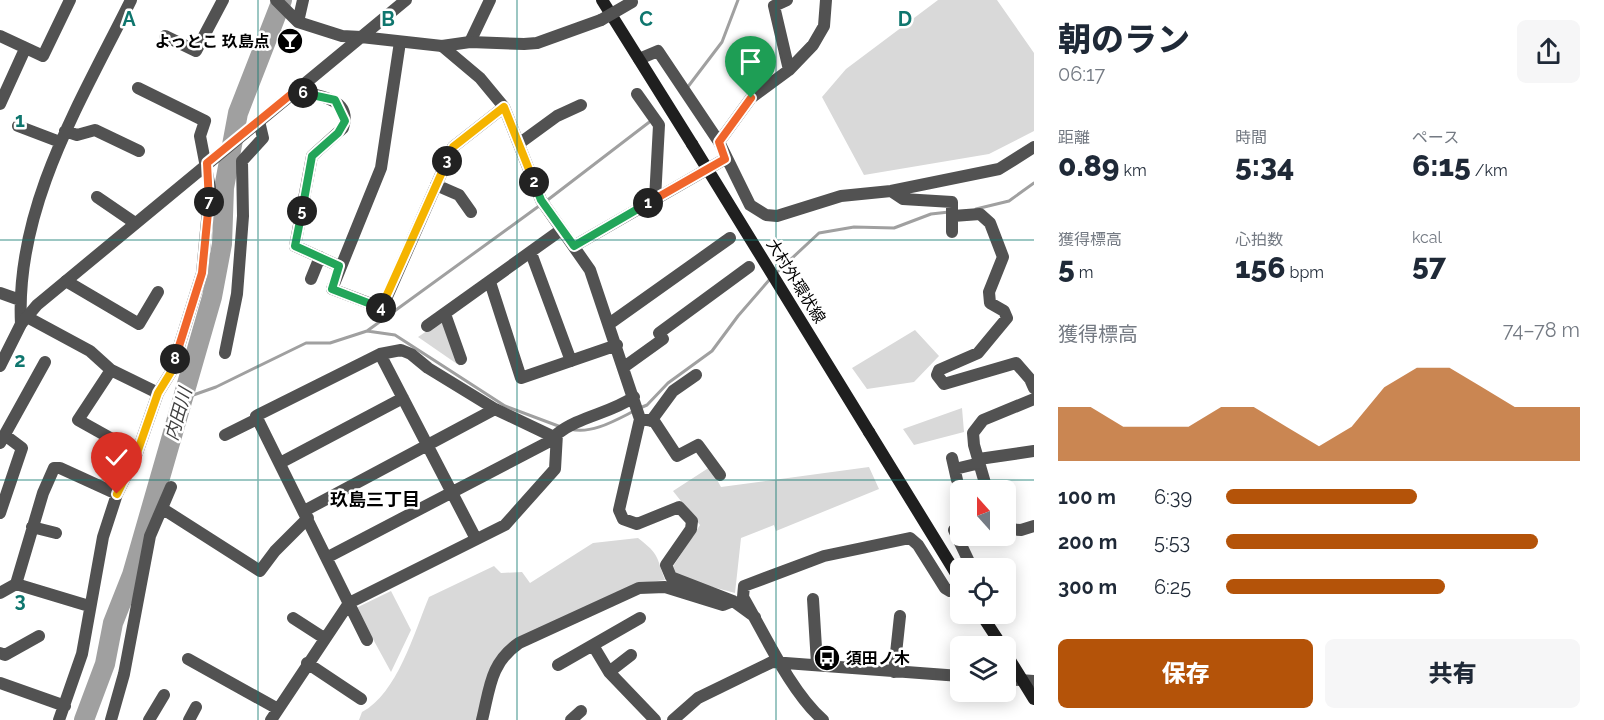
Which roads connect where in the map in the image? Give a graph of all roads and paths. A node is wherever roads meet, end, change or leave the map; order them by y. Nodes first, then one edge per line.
1 (70, 0) edge
2 (131, 0) edge
3 (223, 0) edge
4 (276, 0) edge
5 (303, 0) edge
6 (406, 0) edge
7 (490, 0) edge
8 (602, 0) edge
9 (787, 0) edge
10 (826, 0) edge
11 (633, 1) edge
12 (296, 20) junction
13 (0, 36) edge
14 (165, 36) dead end
15 (361, 37) junction
16 (400, 42) junction
17 (470, 42) junction
18 (442, 46) junction
19 (25, 49) junction
20 (639, 58) junction
21 (789, 70) junction
22 (138, 88) dead end
23 (295, 91) junction
24 (637, 94) dead end
25 (0, 104) edge
26 (581, 105) dead end
27 (504, 107) junction
28 (255, 124) junction
29 (18, 126) dead end
30 (63, 136) junction
31 (719, 142) junction
32 (520, 143) junction
33 (1034, 147) edge
34 (139, 151) dead end
35 (725, 159) junction
36 (207, 163) junction
37 (436, 185) junction
38 (891, 191) junction
39 (97, 197) dead end
40 (655, 199) junction
41 (471, 212) dead end
42 (953, 212) junction
43 (135, 223) junction
44 (558, 226) junction
45 (952, 232) dead end
46 (729, 238) dead end
47 (574, 246) junction
48 (531, 253) junction
49 (320, 257) junction
50 (339, 266) junction
51 (749, 267) dead end
52 (311, 279) dead end
53 (66, 281) junction
54 (490, 282) junction
55 (158, 292) dead end
56 (0, 293) edge
57 (20, 300) junction
58 (445, 314) junction
59 (24, 321) junction
60 (609, 324) junction
61 (427, 326) dead end
62 (617, 345) junction
63 (225, 353) dead end
64 (380, 354) junction
65 (461, 359) dead end
66 (571, 361) junction
67 (45, 362) dead end
68 (0, 366) edge
69 (624, 368) junction
70 (111, 370) junction
71 (696, 375) dead end
72 (1034, 388) edge
73 (158, 393) junction
74 (403, 398) junction
75 (1034, 399) edge
76 (495, 409) junction
77 (640, 411) junction
78 (257, 419) junction
79 (225, 435) dead end
80 (556, 436) junction
81 (3, 440) edge
82 (428, 446) junction
83 (1034, 451) edge
84 (137, 453) junction
85 (979, 461) junction
86 (280, 463) junction
87 (955, 469) dead end
88 (720, 475) dead end
89 (984, 480) edge
90 (171, 487) dead end
91 (453, 492) junction
92 (117, 494) junction
93 (164, 508) junction
94 (0, 513) edge
95 (306, 515) junction
96 (1034, 526) edge
97 (32, 527) junction
98 (1016, 530) edge
99 (56, 533) dead end
100 (476, 539) junction
101 (328, 557) junction
102 (950, 564) edge
103 (16, 584) junction
104 (950, 591) edge
105 (0, 592) edge
106 (813, 599) dead end
107 (733, 601) junction
108 (349, 603) junction
109 (89, 606) junction
110 (900, 616) dead end
111 (754, 617) junction
112 (293, 618) dead end
113 (640, 618) dead end
114 (39, 636) dead end
115 (324, 638) junction
116 (367, 640) dead end
117 (594, 647) junction
118 (0, 653) edge
119 (631, 655) dead end
120 (188, 658) dead end
121 (307, 663) junction
122 (782, 663) junction
123 (817, 664) junction
124 (558, 665) dead end
125 (1016, 666) edge
126 (609, 672) junction
127 (894, 672) junction
128 (950, 675) edge
129 (1028, 681) edge
130 (0, 683) edge
131 (164, 695) dead end
132 (361, 699) dead end
133 (1034, 699) edge
134 (65, 706) junction
135 (196, 707) dead end
136 (278, 709) junction
137 (581, 711) dead end
138 (59, 720) edge
139 (111, 720) edge
140 (149, 720) edge
141 (189, 720) edge
142 (271, 720) edge
143 (482, 720) edge
144 (571, 720) edge
145 (656, 720) edge
146 (674, 720) edge
147 (823, 720) edge

1 - 19 street
2 - 30 street
3 - 14 street
4 - 12 street
5 - 12 street
6 - 15 street
7 - 17 street
8 - 20 main road, 大村外環状線
9 - 21 street
10 - 21 street
11 - 17 street, bridge
12 - 15 street
13 - 19 street
15 - 16 street
15 - 23 street
16 - 18 street
16 - 50 street
17 - 18 street
18 - 27 street
19 - 25 street
20 - 31 street
20 - 102 main road, 大村外環状線, bridge
21 - 31 street
22 - 36 street
23 - 28 street
23 - 49 street
24 - 40 street
26 - 32 street
27 - 32 street
27 - 37 street
28 - 36 street
28 - 63 street
29 - 30 street
30 - 34 street
30 - 57 street
31 - 35 street
32 - 44 street
33 - 38 street
35 - 38 street
35 - 40 street
36 - 43 street
36 - 73 street
37 - 41 street
37 - 50 street
38 - 42 street
39 - 43 street
40 - 47 street
42 - 45 street
42 - 72 street
43 - 53 street
44 - 47 street
44 - 48 street
46 - 60 street
47 - 60 street
48 - 54 street
48 - 66 street
49 - 50 street
49 - 52 street
51 - 69 street
53 - 55 street
53 - 59 street
54 - 58 street
54 - 66 street
56 - 57 street
57 - 59 street
58 - 61 street
58 - 65 street
59 - 68 street
59 - 70 street
60 - 62 street
62 - 66 street
62 - 69 street
64 - 74 street
64 - 76 street
64 - 78 street
67 - 81 street
69 - 77 street
70 - 73 street
70 - 84 street
71 - 77 street
73 - 84 street
74 - 82 street
74 - 86 street
75 - 85 street
76 - 80 street
76 - 82 street
77 - 80 street
77 - 88 street
77 - 107 street
78 - 79 street
78 - 86 street
80 - 91 street
80 - 100 street
81 - 94 street
82 - 91 street
82 - 95 street
83 - 85 street
84 - 92 street
85 - 87 street
85 - 89 street
86 - 95 street
90 - 93 street
91 - 100 street
91 - 101 street
92 - 97 street
92 - 109 street
93 - 95 street
93 - 139 street
95 - 101 street
96 - 98 street
97 - 99 street
97 - 103 street
100 - 108 street
101 - 108 street
103 - 105 street
103 - 109 street
104 - 111 street
106 - 123 street
107 - 111 street
107 - 143 street
108 - 115 street
108 - 116 street
109 - 134 street
110 - 127 street
111 - 122 street
112 - 115 street
113 - 117 street
114 - 118 street
115 - 121 street
117 - 124 street
117 - 126 street
119 - 126 street
120 - 136 street
121 - 132 street
121 - 136 street
122 - 123 street
122 - 146 street
122 - 147 street
123 - 127 street
125 - 129 main road
126 - 145 street
127 - 128 street
129 - 133 main road
130 - 134 street
131 - 140 street
134 - 138 street
135 - 141 street
136 - 142 street
137 - 144 street

